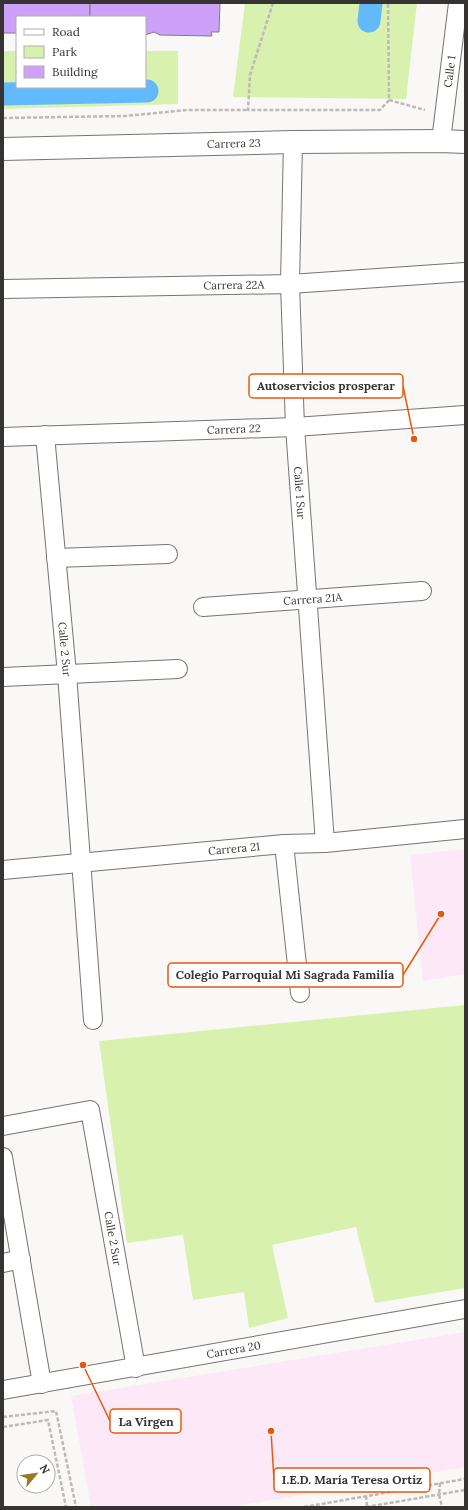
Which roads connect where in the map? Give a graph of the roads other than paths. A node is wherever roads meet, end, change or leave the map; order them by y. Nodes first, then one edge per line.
1 (458, 3) edge
2 (441, 141) junction
3 (293, 142) junction
4 (465, 142) edge
5 (3, 149) edge
6 (465, 272) edge
7 (290, 284) junction
8 (3, 288) edge
9 (465, 415) edge
10 (295, 427) junction
11 (45, 435) junction
12 (3, 437) edge
13 (168, 554) dead end
14 (56, 558) junction
15 (422, 591) dead end
16 (307, 600) junction
17 (203, 607) dead end
18 (178, 669) dead end
19 (67, 674) junction
20 (3, 677) edge
21 (465, 829) edge
22 (325, 843) junction
23 (284, 844) junction
24 (82, 863) junction
25 (3, 870) edge
26 (300, 993) dead end
27 (93, 1020) dead end
28 (3, 1126) edge
29 (3, 1157) edge
30 (21, 1259) junction
31 (3, 1264) edge
32 (465, 1309) edge
33 (136, 1368) junction
34 (42, 1384) junction
35 (3, 1390) edge

1 - 2 street, Calle 1
2 - 3 street, Carrera 23
2 - 4 street, Carrera 23
3 - 5 street, Carrera 23
3 - 7 street, Calle 1 Sur
6 - 7 street, Carrera 22A
7 - 8 street, Carrera 22A
7 - 10 street, Calle 1 Sur
9 - 10 street, Carrera 22
10 - 11 street, Carrera 22
10 - 16 street, Calle 1 Sur
11 - 12 street, Carrera 22
11 - 14 street, Calle 2 Sur
13 - 14 street
14 - 19 street, Calle 2 Sur
15 - 16 street, Carrera 21A
16 - 17 street, Carrera 21A
16 - 22 street, Calle 1 Sur
18 - 19 street
19 - 20 street
19 - 24 street, Calle 2 Sur
21 - 22 street, Carrera 21
22 - 23 street, Carrera 21
23 - 24 street, Carrera 21
23 - 26 street
24 - 25 street, Carrera 21
24 - 27 street, Calle 2 Sur
28 - 33 street, Calle 2 Sur
29 - 30 street
30 - 31 street
30 - 34 street
32 - 33 street, Carrera 20
33 - 34 street, Carrera 20
34 - 35 street, Carrera 20

